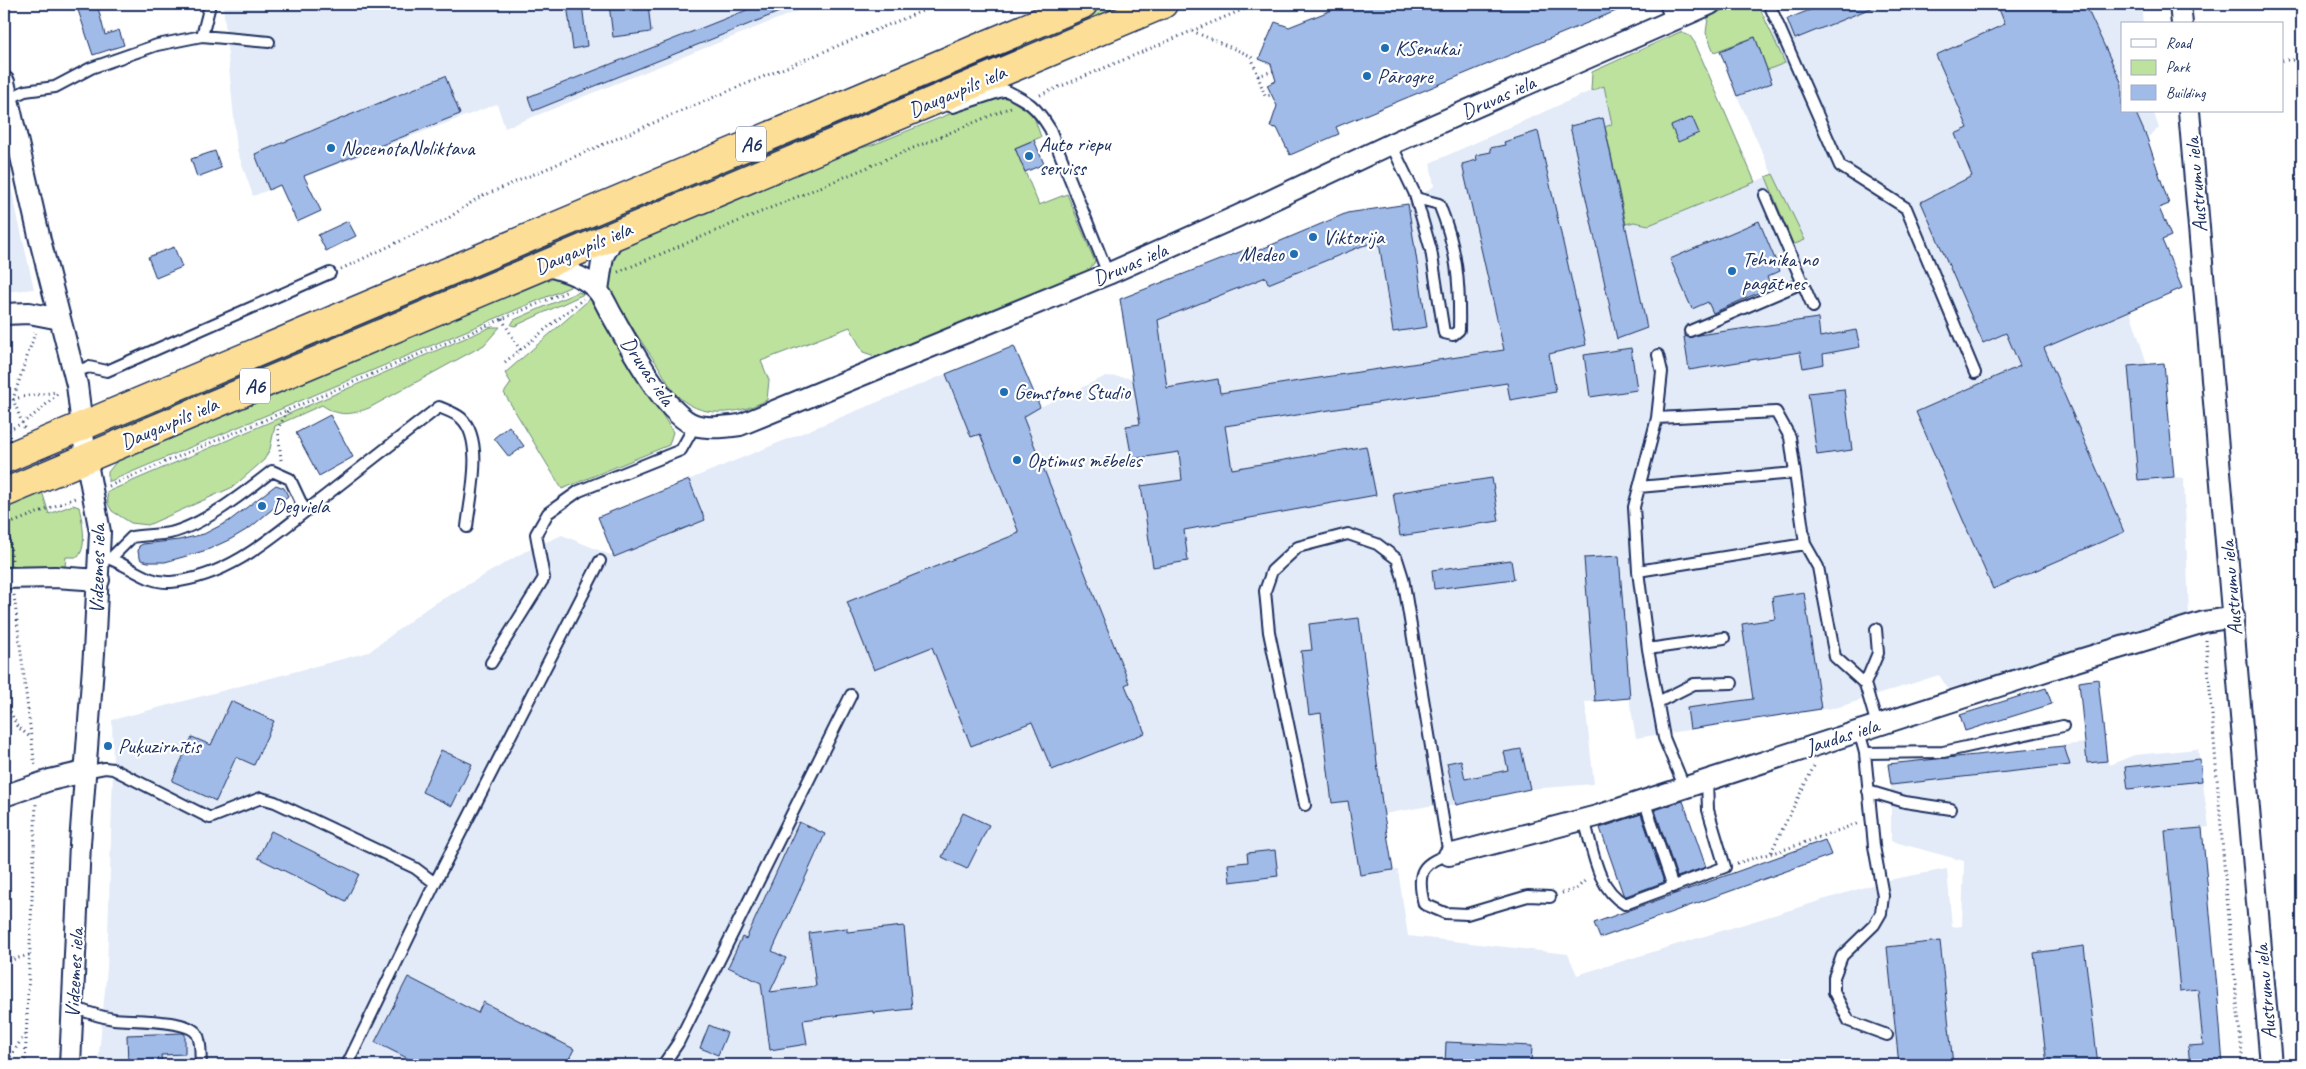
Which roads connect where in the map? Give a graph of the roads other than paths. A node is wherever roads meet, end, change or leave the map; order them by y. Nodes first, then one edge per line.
1 (209, 4) edge
2 (1083, 4) edge
3 (1163, 4) edge
4 (1710, 4) edge
5 (1769, 4) edge
6 (2180, 4) edge
7 (1668, 12) edge
8 (2182, 22) edge
9 (202, 36) junction
10 (268, 42) dead end
11 (6, 91) edge
12 (928, 103) junction
13 (2189, 112) edge
14 (1391, 144) junction
15 (1765, 195) dead end
16 (1416, 198) junction
17 (615, 235) junction
18 (544, 265) junction
19 (330, 273) road end
20 (1108, 274) junction
21 (1802, 283) junction
22 (595, 284) junction
23 (1813, 307) dead end
24 (4, 314) edge
25 (51, 318) junction
26 (1690, 331) dead end
27 (1658, 355) dead end
28 (1974, 373) dead end
29 (76, 379) junction
30 (1657, 418) junction
31 (82, 425) junction
32 (695, 425) junction
33 (86, 458) junction
34 (4, 459) edge
35 (1795, 473) junction
36 (1639, 487) junction
37 (4, 493) edge
38 (305, 511) junction
39 (467, 527) dead end
40 (1805, 544) junction
41 (106, 557) junction
42 (600, 561) dead end
43 (1638, 571) junction
44 (4, 578) edge
45 (99, 580) junction
46 (2234, 617) junction
47 (1876, 628) dead end
48 (1724, 638) dead end
49 (1648, 649) junction
50 (491, 663) dead end
51 (1732, 683) dead end
52 (1865, 684) junction
53 (851, 695) dead end
54 (1658, 702) junction
55 (2063, 726) dead end
56 (1868, 728) junction
57 (1865, 753) junction
58 (84, 772) junction
59 (1707, 779) junction
60 (1684, 786) junction
61 (1868, 791) junction
62 (4, 796) edge
63 (1644, 800) junction
64 (1306, 805) dead end
65 (1951, 810) dead end
66 (1584, 819) junction
67 (1449, 855) junction
68 (435, 882) junction
69 (1673, 887) junction
70 (1550, 897) road end
71 (73, 1007) junction
72 (1887, 1035) dead end
73 (70, 1065) edge
74 (201, 1065) edge
75 (348, 1065) edge
76 (663, 1065) edge
77 (2271, 1065) edge

1 - 9 lane
2 - 31 highway, Daugavpils iela / A6
3 - 12 highway, Daugavpils iela / A6
4 - 7 street, Druvas iela
5 - 28 lane
6 - 8 street
7 - 14 street, Druvas iela
9 - 10 lane
9 - 11 lane
11 - 25 street, Vidzemes iela
12 - 17 highway, Daugavpils iela / A6
12 - 20 lane
13 - 46 street, Austrumu iela
14 - 16 lane
14 - 20 street, Druvas iela
15 - 21 lane
16 - 16 lane
17 - 18 highway, Daugavpils iela / A6
17 - 22 street
18 - 22 street
18 - 33 highway, Daugavpils iela / A6
19 - 29 lane
20 - 32 street, Druvas iela
21 - 23 lane
21 - 26 lane
22 - 32 street, Druvas iela
24 - 25 street
25 - 29 street, Vidzemes iela
27 - 30 lane
29 - 31 street, Vidzemes iela
30 - 35 lane
30 - 36 lane
31 - 33 street, Vidzemes iela
31 - 34 highway, Daugavpils iela / A6
32 - 50 lane
33 - 37 highway, Daugavpils iela / A6
33 - 41 street, Vidzemes iela
35 - 36 lane
35 - 40 lane
36 - 43 lane
38 - 39 lane
38 - 41 lane
38 - 41 lane
40 - 43 lane
40 - 52 lane
41 - 45 street, Vidzemes iela
42 - 68 lane
43 - 49 lane
44 - 45 street
45 - 58 street, Vidzemes iela
46 - 56 street, Jaudas iela
46 - 77 street, Austrumu iela
47 - 52 lane
48 - 49 lane
49 - 54 lane
51 - 54 lane
52 - 56 lane
53 - 76 lane
54 - 60 lane
55 - 57 lane
56 - 57 lane
56 - 59 street, Jaudas iela
57 - 61 lane
58 - 62 street
58 - 68 lane
58 - 71 street, Vidzemes iela
59 - 60 street, Jaudas iela
59 - 69 lane
60 - 63 street, Jaudas iela
61 - 65 lane
61 - 72 lane
63 - 66 street, Jaudas iela
63 - 69 lane
64 - 67 lane
66 - 67 street, Jaudas iela
66 - 69 lane
67 - 70 lane
68 - 75 lane
71 - 73 street, Vidzemes iela
71 - 74 lane

